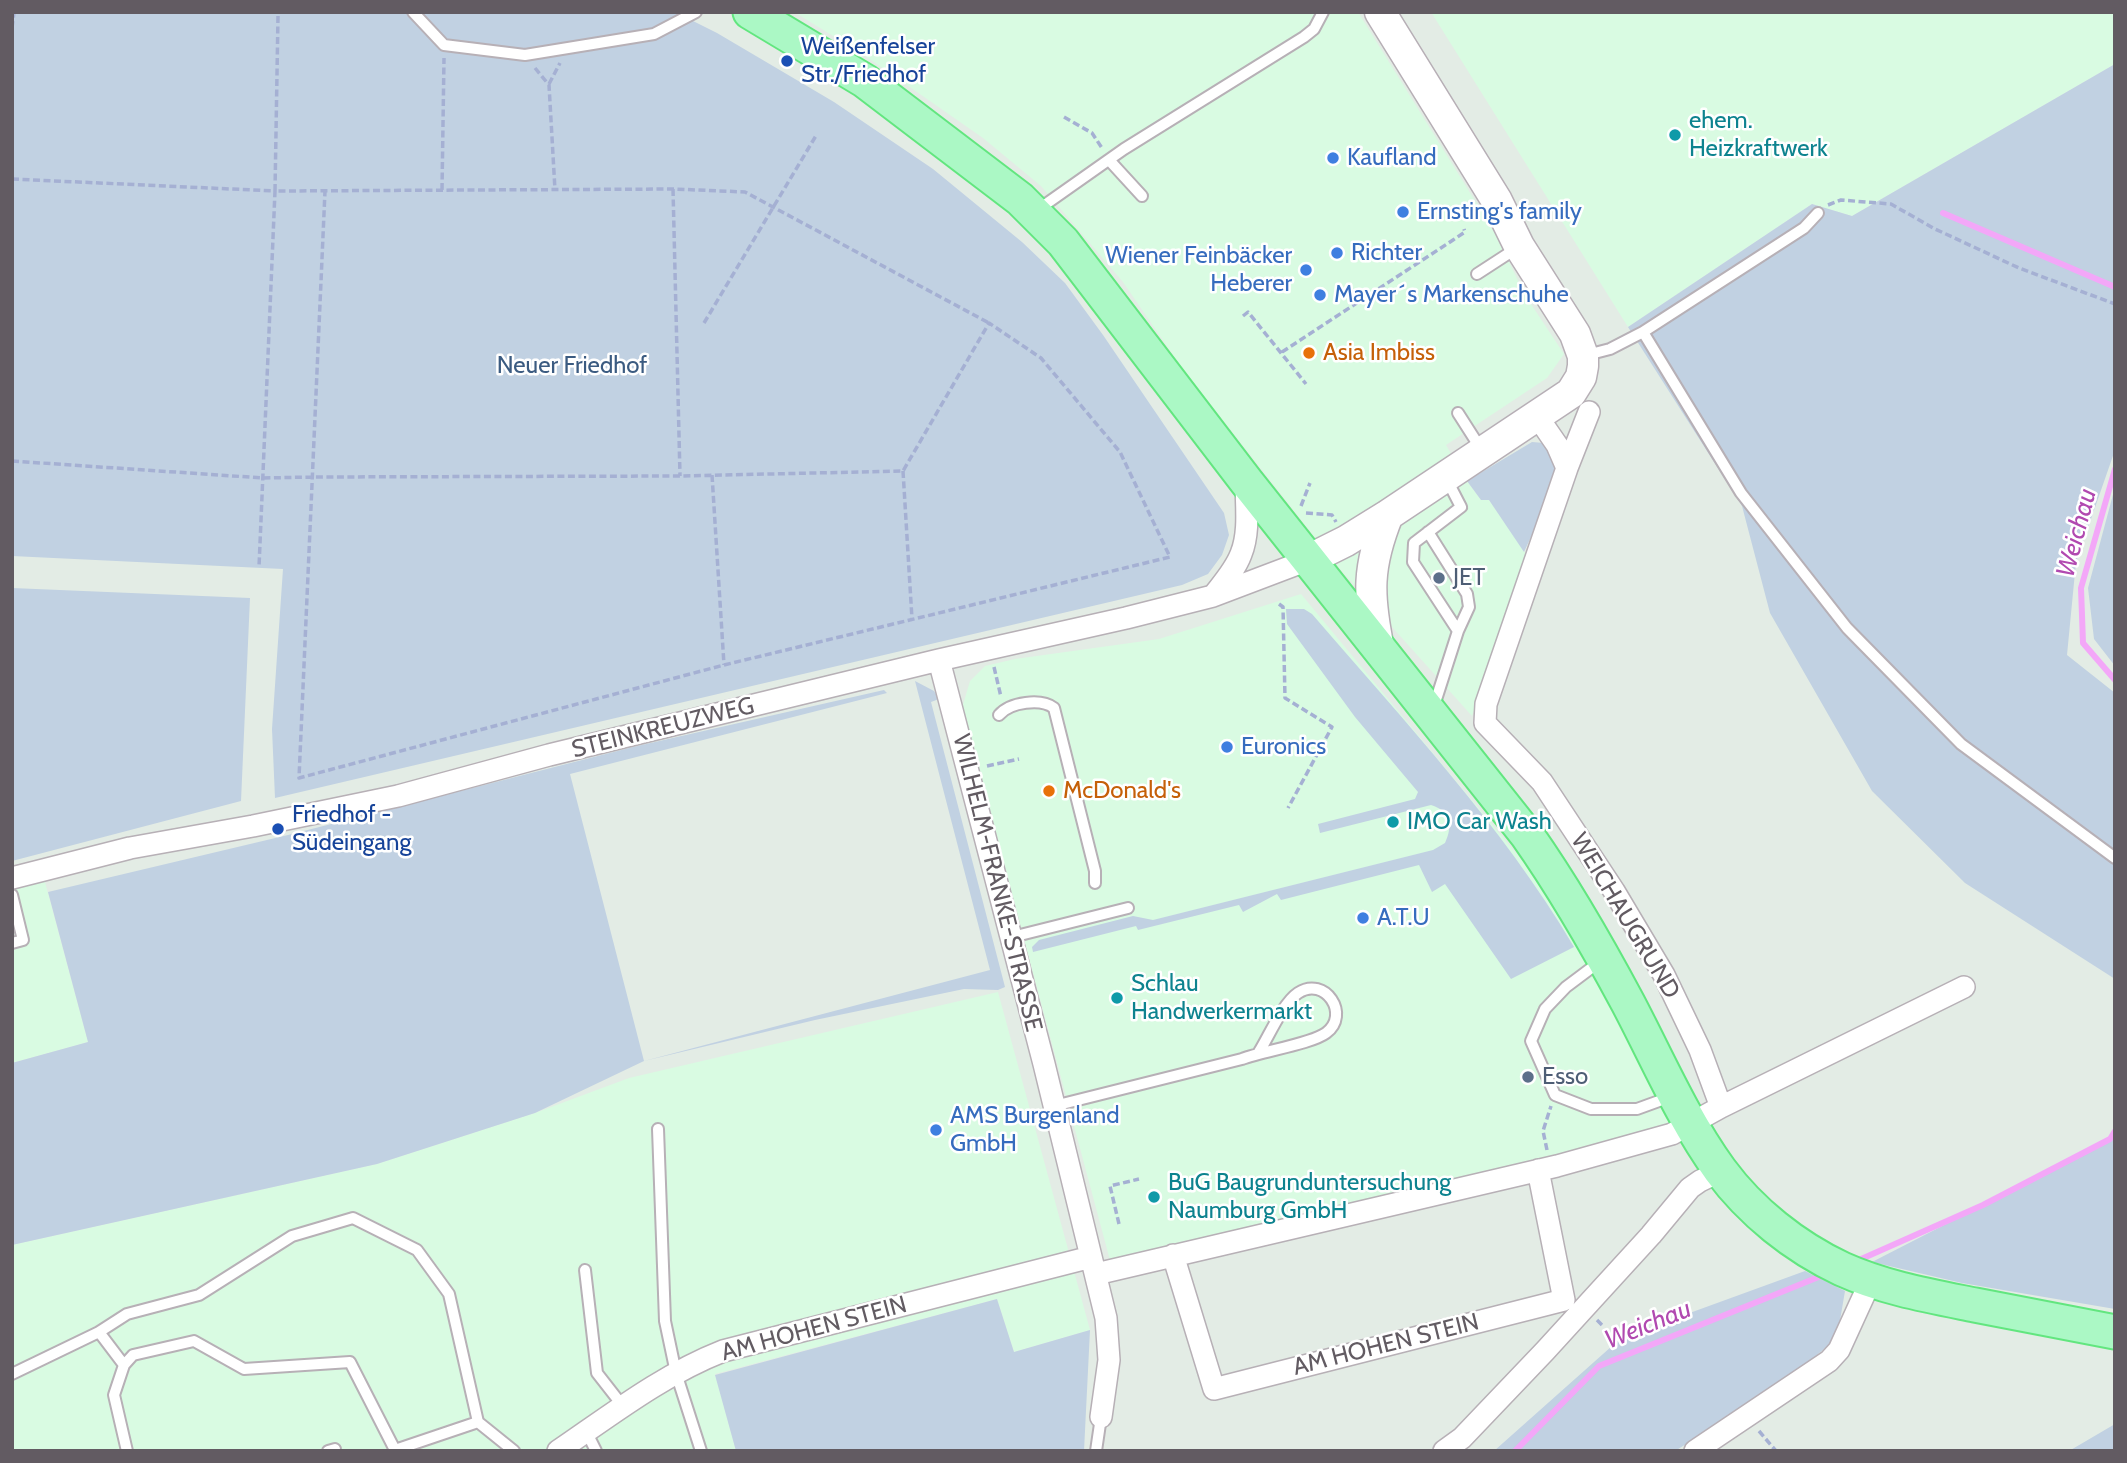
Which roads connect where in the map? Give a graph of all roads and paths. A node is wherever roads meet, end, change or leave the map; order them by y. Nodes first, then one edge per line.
1 (14, 12) edge
2 (413, 12) edge
3 (696, 12) edge
4 (750, 12) edge
5 (1323, 12) edge
6 (1380, 12) edge
7 (278, 16) dead end
8 (12, 29) edge
9 (444, 45) junction
10 (567, 49) junction
11 (525, 55) junction
12 (549, 85) junction
13 (1064, 117) dead end
14 (1092, 133) dead end
15 (817, 134) dead end
16 (1109, 160) junction
17 (12, 178) edge
18 (673, 189) junction
19 (442, 190) junction
20 (555, 190) junction
21 (275, 191) junction
22 (325, 191) junction
23 (1142, 196) dead end
24 (774, 208) junction
25 (1034, 213) junction
26 (1818, 213) joint
27 (1464, 229) dead end
28 (1519, 246) junction
29 (1476, 274) dead end
30 (2115, 304) edge
31 (1243, 316) dead end
32 (704, 323) dead end
33 (989, 323) junction
34 (1643, 332) junction
35 (1282, 352) junction
36 (1583, 356) junction
37 (1306, 384) dead end
38 (1589, 412) dead end
39 (1458, 413) dead end
40 (1537, 416) junction
41 (1482, 451) junction
42 (12, 461) edge
43 (1567, 468) junction
44 (903, 471) junction
45 (712, 475) junction
46 (680, 476) junction
47 (313, 477) junction
48 (263, 478) junction
49 (1446, 478) junction
50 (1246, 481) junction
51 (1310, 483) dead end
52 (1301, 506) dead end
53 (1388, 515) junction
54 (1428, 531) junction
55 (1308, 559) junction
56 (258, 567) dead end
57 (1213, 596) junction
58 (1279, 604) dead end
59 (912, 619) junction
60 (1458, 631) junction
61 (989, 648) junction
62 (1379, 649) junction
63 (939, 660) junction
64 (724, 665) junction
65 (1002, 712) joint
66 (1431, 715) junction
67 (1019, 759) dead end
68 (968, 770) junction
69 (1288, 808) dead end
70 (2115, 858) edge
71 (12, 878) edge
72 (1095, 883) dead end
73 (12, 895) edge
74 (1128, 908) dead end
75 (1012, 937) junction
76 (12, 943) edge
77 (1604, 958) junction
78 (1964, 986) dead end
79 (1259, 1052) junction
80 (1555, 1094) junction
81 (1677, 1095) junction
82 (1054, 1106) junction
83 (1721, 1107) junction
84 (1692, 1124) junction
85 (658, 1129) dead end
86 (1545, 1138) dead end
87 (1538, 1170) junction
88 (1721, 1171) junction
89 (1139, 1179) dead end
90 (1119, 1224) dead end
91 (1173, 1255) junction
92 (1093, 1265) junction
93 (585, 1270) dead end
94 (1871, 1280) junction
95 (99, 1332) junction
96 (2115, 1332) edge
97 (124, 1365) junction
98 (677, 1373) junction
99 (12, 1374) edge
100 (622, 1405) junction
101 (1746, 1416) junction
102 (1101, 1417) joint
103 (478, 1422) junction
104 (586, 1431) junction
105 (127, 1451) edge
106 (514, 1451) edge
107 (558, 1451) edge
108 (596, 1451) edge
109 (701, 1451) edge
110 (1096, 1451) edge
111 (1444, 1451) edge
112 (1695, 1451) edge
113 (1776, 1451) edge

1 - 8 path
2 - 9 lane
3 - 10 lane
4 - 25 main road
5 - 16 lane
6 - 28 street
7 - 21 path
9 - 11 lane
9 - 19 path
10 - 11 lane
10 - 12 path
11 - 12 path
12 - 20 path
13 - 14 path
15 - 24 path
16 - 23 lane
16 - 25 lane
17 - 21 path
18 - 20 path
18 - 24 path
18 - 46 path
19 - 20 path
19 - 22 path
21 - 22 path
21 - 48 path
22 - 47 path
24 - 32 path
24 - 33 path
25 - 50 main road
26 - 30 path
26 - 34 lane
27 - 35 path
28 - 29 lane
28 - 36 street
31 - 35 path
33 - 44 path
33 - 59 path
34 - 36 lane
34 - 70 lane
35 - 37 path
36 - 40 street
38 - 43 street, WEICHAUGRUND
39 - 41 lane
40 - 41 street
40 - 43 street
41 - 49 street
42 - 48 path
43 - 83 street, WEICHAUGRUND
44 - 45 path
44 - 59 path
45 - 46 path
45 - 64 path
46 - 47 path
47 - 48 path
47 - 64 path
48 - 56 path
49 - 53 street
49 - 54 lane
50 - 55 main road
50 - 57 street
51 - 52 path
53 - 55 street
53 - 62 street
54 - 60 lane
54 - 60 lane
55 - 57 street, STEINKREUZWEG
55 - 62 main road
57 - 61 street, STEINKREUZWEG
58 - 69 path
59 - 64 path
60 - 66 lane
61 - 63 street, STEINKREUZWEG
61 - 65 path
62 - 66 main road
63 - 68 street, WILHELM-FRANKE-STRASSE
63 - 71 street, STEINKREUZWEG
65 - 72 lane
66 - 77 main road
67 - 68 path
68 - 75 street, WILHELM-FRANKE-STRASSE
73 - 76 lane
74 - 75 lane
75 - 82 street, WILHELM-FRANKE-STRASSE
77 - 80 lane
77 - 81 main road
78 - 83 street
79 - 79 lane
79 - 82 lane
80 - 81 lane
80 - 86 path
81 - 84 main road
82 - 92 street, WILHELM-FRANKE-STRASSE
83 - 84 street
84 - 87 street, AM HOHEN STEIN
84 - 88 main road
85 - 98 lane
87 - 91 street, AM HOHEN STEIN
87 - 91 street, AM HOHEN STEIN
88 - 94 main road
88 - 111 street
89 - 90 path
91 - 92 street, AM HOHEN STEIN
92 - 98 street, AM HOHEN STEIN
92 - 102 street, WILHELM-FRANKE-STRASSE
93 - 100 lane
94 - 96 main road
94 - 101 street
95 - 97 lane
95 - 99 lane
95 - 103 lane
97 - 103 lane
97 - 105 lane
98 - 100 street, AM HOHEN STEIN
98 - 109 lane
100 - 104 street, AM HOHEN STEIN
101 - 112 street
101 - 113 path
102 - 110 lane
103 - 106 lane
104 - 107 street, AM HOHEN STEIN
104 - 108 lane

